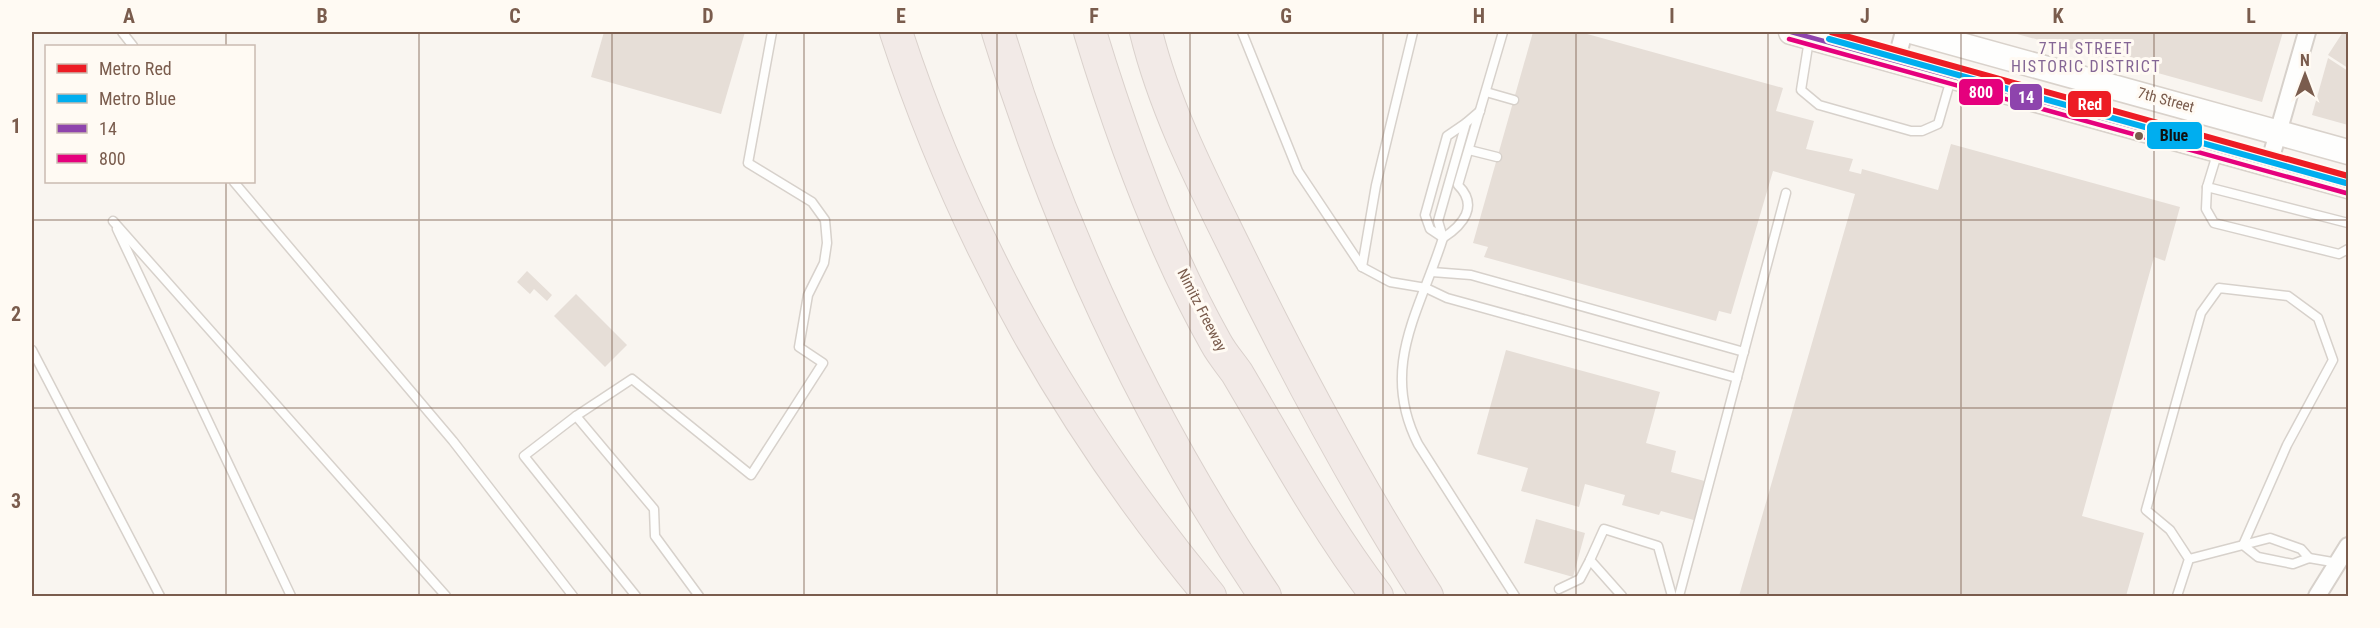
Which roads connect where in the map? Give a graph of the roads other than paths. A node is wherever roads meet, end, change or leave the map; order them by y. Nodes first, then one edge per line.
1 (122, 32) edge
2 (772, 32) edge
3 (896, 32) edge
4 (998, 32) edge
5 (1090, 32) edge
6 (1146, 32) edge
7 (1242, 32) edge
8 (1413, 32) edge
9 (1503, 32) edge
10 (1904, 32) edge
11 (1914, 32) edge
12 (2307, 32) edge
13 (1801, 34) edge
14 (132, 45) edge
15 (1896, 61) junction
16 (1952, 76) junction
17 (1486, 92) junction
18 (1514, 100) dead end
19 (1480, 111) junction
20 (1466, 123) junction
21 (2279, 131) junction
22 (1468, 150) junction
23 (2218, 150) junction
24 (2349, 152) edge
25 (1497, 157) dead end
26 (2269, 164) junction
27 (235, 183) edge
28 (2349, 186) edge
29 (2207, 187) junction
30 (1786, 193) dead end
31 (2349, 223) edge
32 (1443, 238) junction
33 (2349, 249) edge
34 (1362, 267) junction
35 (1432, 272) junction
36 (1426, 288) junction
37 (32, 350) edge
38 (1744, 352) junction
39 (1737, 378) junction
40 (576, 416) junction
41 (2243, 545) junction
42 (2349, 546) edge
43 (2189, 558) junction
44 (2309, 558) junction
45 (1590, 560) junction
46 (2343, 565) edge
47 (160, 597) edge
48 (291, 597) edge
49 (446, 597) edge
50 (573, 597) edge
51 (636, 597) edge
52 (699, 597) edge
53 (1210, 597) edge
54 (1265, 597) edge
55 (1377, 597) edge
56 (1427, 597) edge
57 (1515, 597) edge
58 (1565, 597) edge
59 (1622, 597) edge
60 (1672, 597) edge
61 (1679, 597) edge
62 (2177, 597) edge
63 (2317, 597) edge

1 - 14 lane
2 - 40 lane
3 - 53 highway
4 - 54 highway
5 - 55 highway, Nimitz Freeway
6 - 56 highway
7 - 34 lane
8 - 34 lane
9 - 17 lane
10 - 15 street
11 - 21 main road, 7th Street
12 - 21 street
13 - 15 main road
13 - 16 lane
15 - 16 main road
16 - 23 main road
17 - 18 lane
17 - 19 lane
19 - 20 lane
19 - 22 lane
20 - 32 lane
20 - 32 lane
21 - 24 main road, 7th Street
21 - 26 street
22 - 25 lane
22 - 32 lane
23 - 26 main road
23 - 29 lane
26 - 28 main road
27 - 50 lane
29 - 31 lane
29 - 33 lane
30 - 38 lane
32 - 35 lane
34 - 36 lane
35 - 36 lane
35 - 38 lane
36 - 39 lane
36 - 57 lane
37 - 47 lane
38 - 39 lane
39 - 61 lane
40 - 51 lane
40 - 52 lane
41 - 43 lane
41 - 43 lane
41 - 44 lane
41 - 44 lane
42 - 46 street
43 - 62 lane
44 - 46 lane
45 - 58 lane
45 - 59 lane
45 - 60 lane
46 - 63 street
48 - 49 lane

